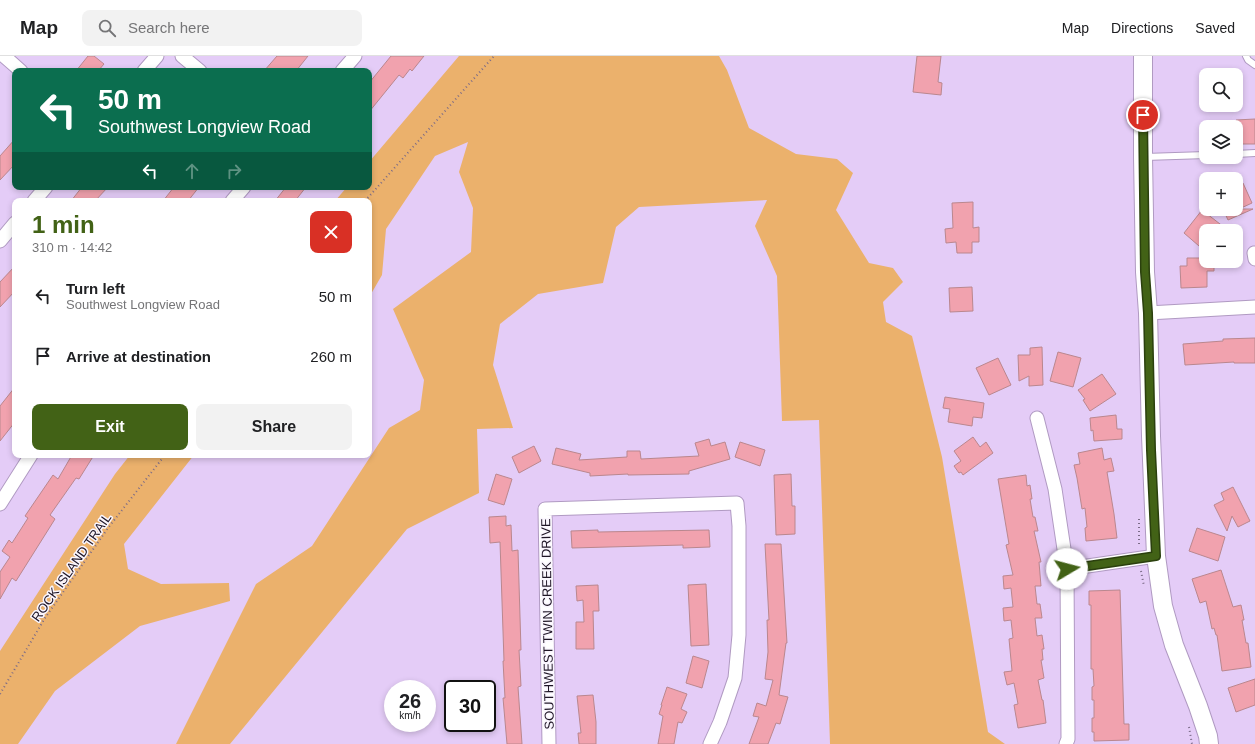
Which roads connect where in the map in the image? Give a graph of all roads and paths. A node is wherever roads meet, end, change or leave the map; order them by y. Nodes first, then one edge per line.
1 (4, 56) edge
2 (157, 56) edge
3 (182, 56) edge
4 (355, 56) edge
5 (494, 56) edge
6 (1143, 56) edge
7 (1246, 56) edge
8 (1255, 65) edge
9 (18, 68) edge
10 (147, 68) edge
11 (196, 68) edge
12 (345, 68) edge
13 (1255, 153) edge
14 (1243, 154) edge
15 (1199, 155) edge
16 (1143, 157) junction
17 (43, 190) edge
18 (241, 190) edge
19 (37, 198) edge
20 (235, 198) edge
21 (368, 198) edge
22 (12, 227) edge
23 (0, 241) edge
24 (1255, 307) edge
25 (1148, 313) junction
26 (1037, 418) dead end
27 (29, 458) edge
28 (163, 458) edge
29 (0, 504) edge
30 (1156, 556) junction
31 (1067, 569) junction
32 (0, 694) edge
33 (549, 744) edge
34 (710, 744) edge
35 (1066, 744) edge
36 (1209, 744) edge

1 - 9 street
2 - 10 street
3 - 11 street
4 - 12 street
5 - 21 path
6 - 16 street
7 - 8 lane
13 - 14 lane
15 - 16 lane
16 - 25 street
17 - 19 street
18 - 20 street
22 - 23 street
24 - 25 street
25 - 30 street
26 - 31 street
27 - 29 street
28 - 32 path, ROCK ISLAND TRAIL
30 - 31 street
30 - 36 street
31 - 35 street
33 - 34 street, SOUTHWEST TWIN CREEK DRIVE

